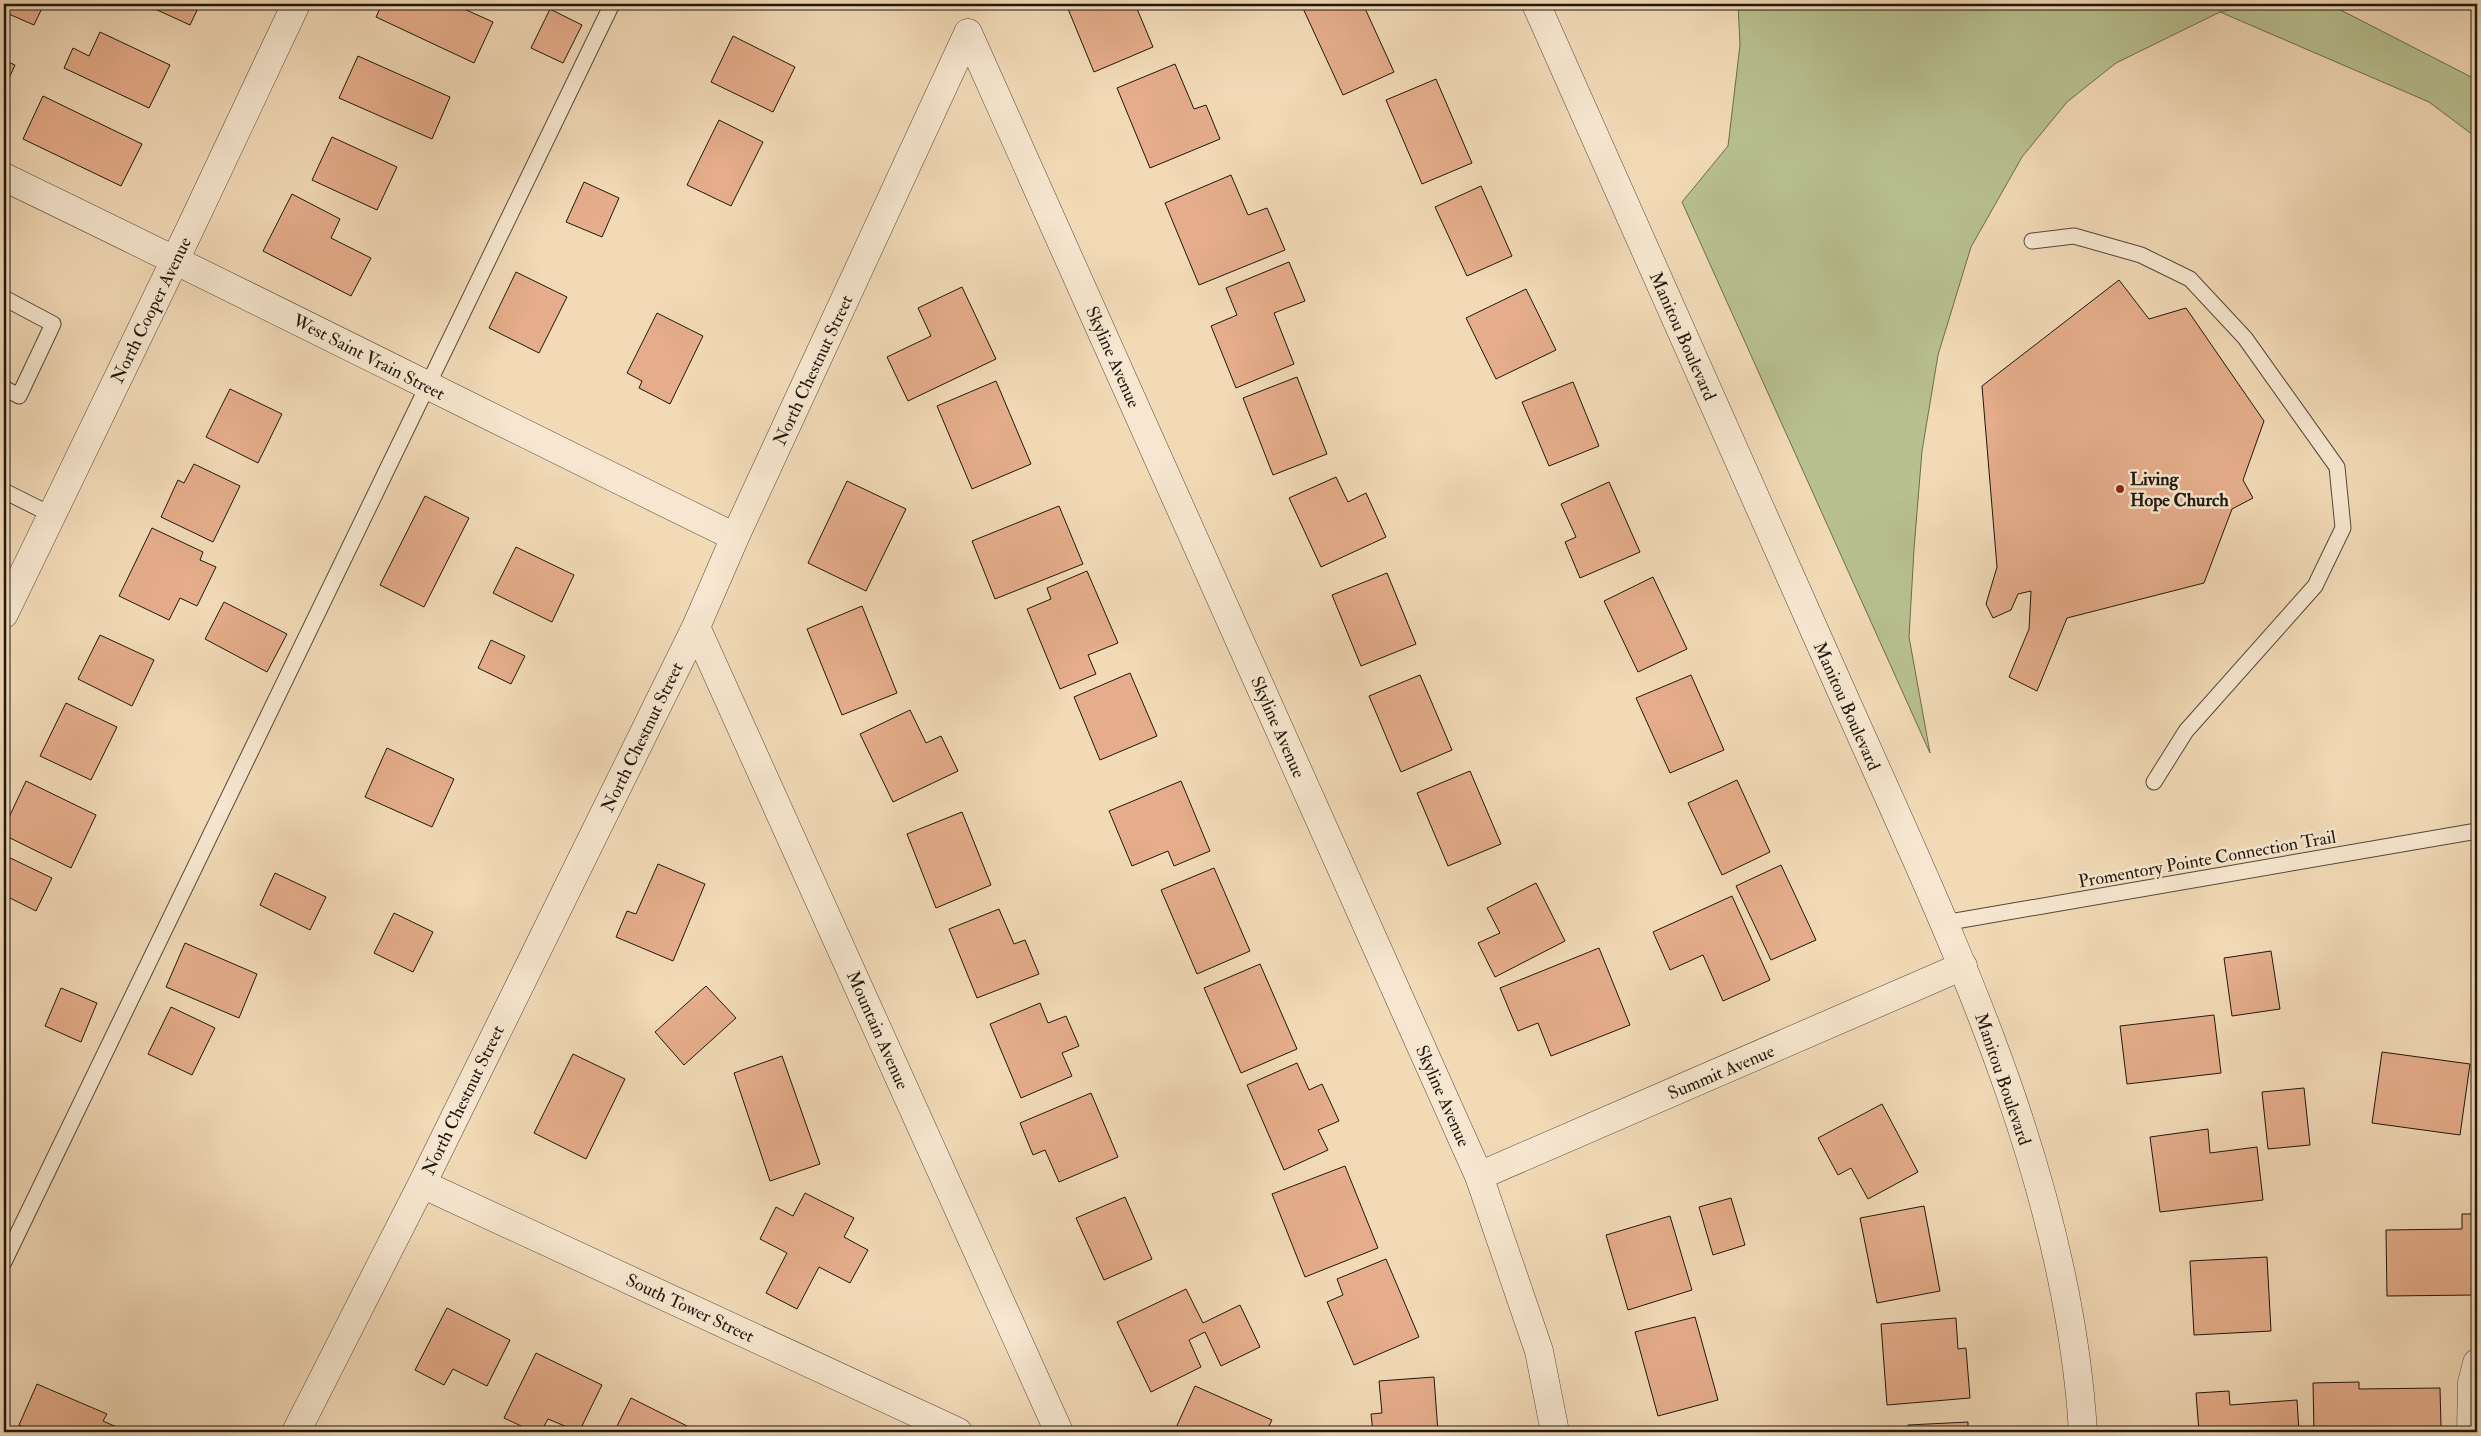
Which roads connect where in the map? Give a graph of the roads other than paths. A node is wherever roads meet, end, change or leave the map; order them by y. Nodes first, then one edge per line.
1 (296, 4) edge
2 (612, 4) edge
3 (1536, 4) edge
4 (968, 32) joint
5 (4, 177) edge
6 (2032, 241) dead end
7 (175, 260) junction
8 (4, 298) edge
9 (427, 386) junction
10 (4, 388) edge
11 (4, 491) edge
12 (52, 515) junction
13 (736, 537) junction
14 (4, 614) edge
15 (696, 627) junction
16 (2154, 782) dead end
17 (2477, 831) edge
18 (1944, 923) junction
19 (1963, 966) junction
20 (1479, 1176) junction
21 (422, 1184) junction
22 (4, 1262) edge
23 (2477, 1363) edge
24 (296, 1432) edge
25 (958, 1432) edge
26 (1060, 1432) edge
27 (1556, 1432) edge
28 (2083, 1432) edge
29 (2471, 1432) edge

1 - 7 street, North Cooper Avenue
2 - 9 lane
3 - 18 street, Manitou Boulevard
4 - 13 street, North Chestnut Street
4 - 20 street, Skyline Avenue
5 - 7 street, West Saint Vrain Street
6 - 16 lane
7 - 9 street, West Saint Vrain Street
7 - 12 street, North Cooper Avenue
8 - 10 lane
9 - 13 street, West Saint Vrain Street
9 - 22 lane
11 - 12 lane
12 - 14 street, North Cooper Avenue
13 - 15 street, North Chestnut Street
15 - 21 street, North Chestnut Street
15 - 26 street, Mountain Avenue
17 - 18 lane, Promentory Pointe Connection Trail
18 - 19 street, Manitou Boulevard
19 - 20 street, Summit Avenue
19 - 28 street, Manitou Boulevard
20 - 27 street, Skyline Avenue
21 - 24 street, North Chestnut Street
21 - 25 street, South Tower Street
23 - 29 street

